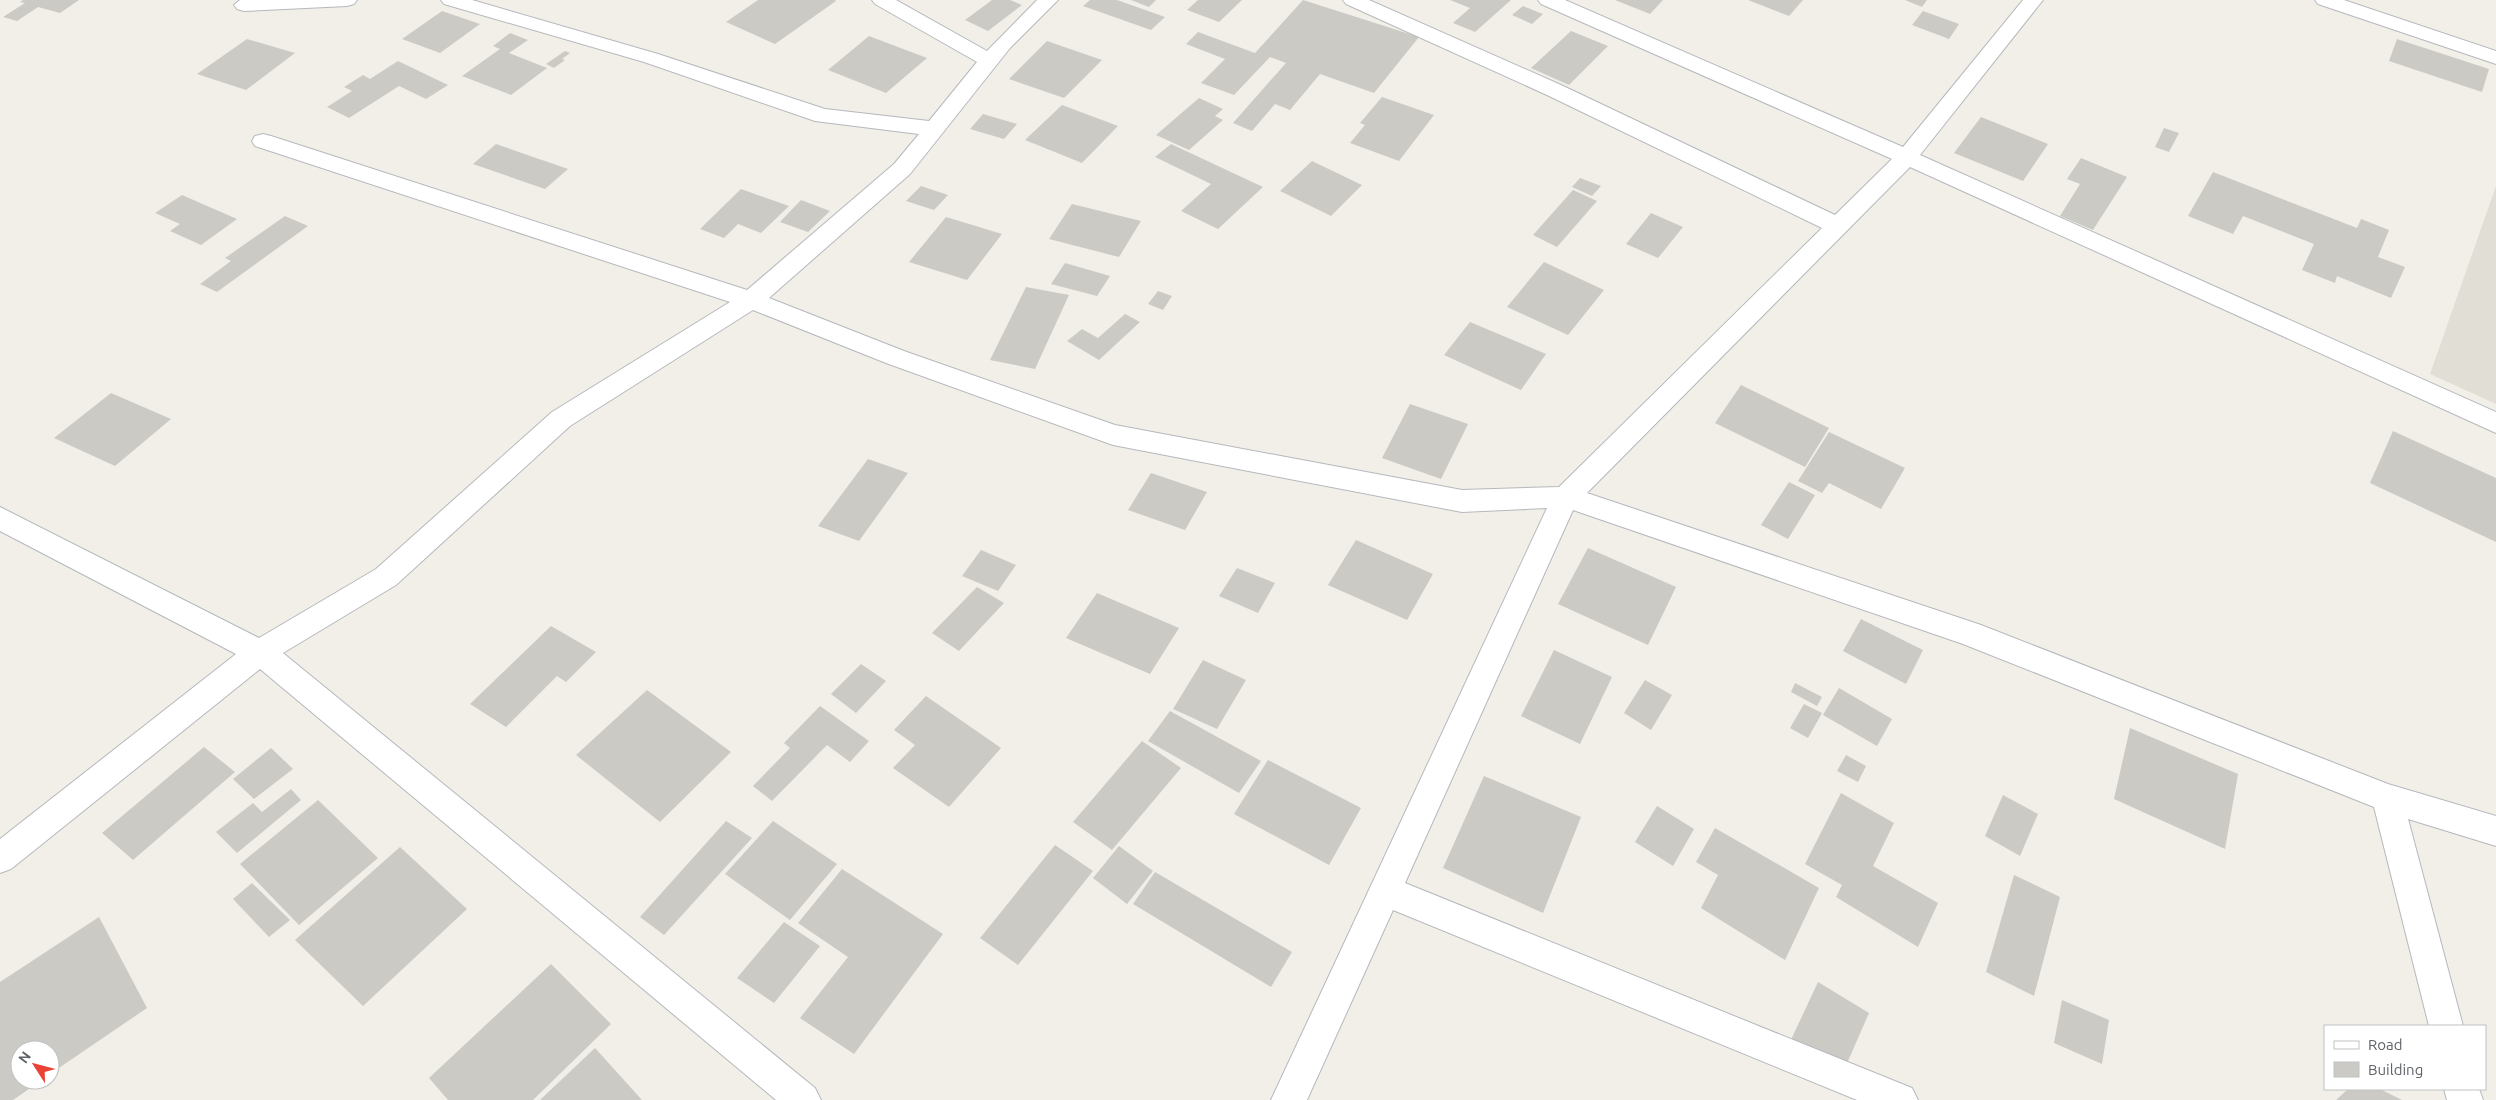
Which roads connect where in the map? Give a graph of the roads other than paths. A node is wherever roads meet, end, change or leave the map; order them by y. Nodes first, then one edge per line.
1 (347, 0) edge
2 (451, 0) edge
3 (882, 0) edge
4 (1048, 0) edge
5 (1353, 0) edge
6 (1548, 0) edge
7 (2033, 0) edge
8 (2325, 0) edge
9 (244, 5) dead end
10 (2496, 58) edge
11 (990, 61) junction
12 (935, 129) junction
13 (263, 141) dead end
14 (1906, 158) junction
15 (1838, 226) junction
16 (752, 300) junction
17 (2496, 423) edge
18 (1566, 497) junction
19 (0, 518) edge
20 (260, 652) junction
21 (2387, 798) junction
22 (2496, 831) edge
23 (0, 858) edge
24 (1386, 890) junction
25 (2446, 1025) edge
26 (803, 1100) edge
27 (1289, 1100) edge
28 (1900, 1100) edge

1 - 9 street
2 - 12 street
3 - 11 street
4 - 11 street
5 - 15 street
6 - 14 street
7 - 14 street
8 - 10 street
11 - 12 street
12 - 16 street
13 - 16 street
14 - 15 street
14 - 17 street
15 - 18 street
16 - 18 street
16 - 20 street
18 - 21 street
18 - 24 street
19 - 20 street
20 - 23 street
20 - 26 street
21 - 22 street
21 - 25 street
24 - 27 street
24 - 28 street

